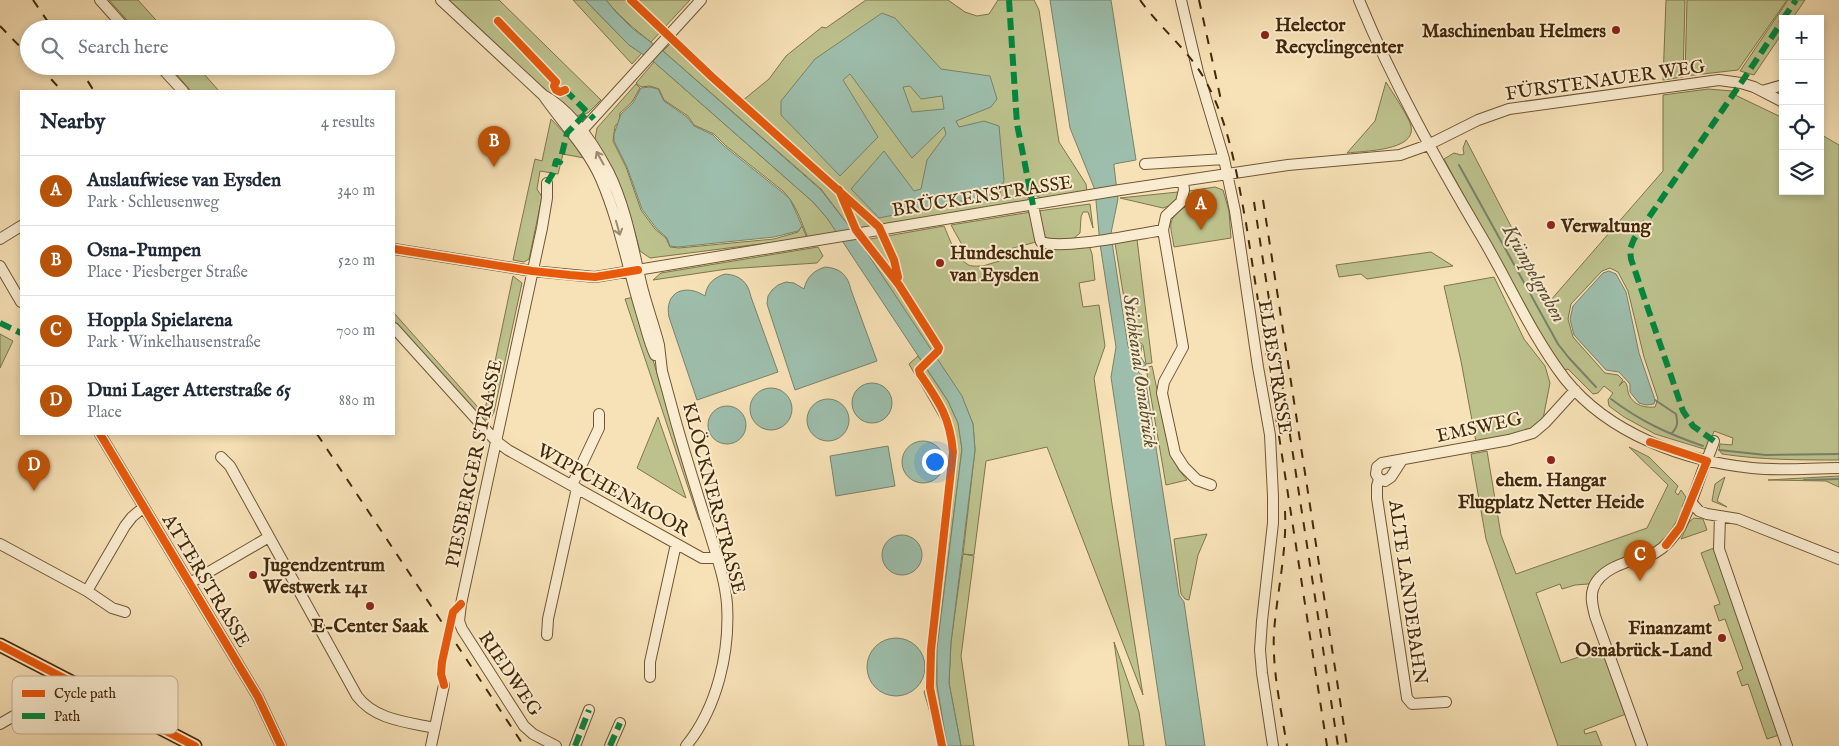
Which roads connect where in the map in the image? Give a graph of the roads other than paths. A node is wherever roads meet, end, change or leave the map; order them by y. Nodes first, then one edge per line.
1 (100, 0) edge
2 (441, 0) edge
3 (701, 0) edge
4 (1181, 0) edge
5 (1359, 0) edge
6 (118, 20) edge
7 (168, 75) edge
8 (1779, 86) edge
9 (182, 90) edge
10 (1762, 91) junction
11 (1779, 100) edge
12 (579, 134) junction
13 (1428, 145) junction
14 (1224, 159) junction
15 (1145, 164) dead end
16 (1227, 175) junction
17 (1183, 182) junction
18 (546, 183) dead end
19 (1033, 205) junction
20 (20, 227) edge
21 (1162, 230) junction
22 (0, 239) edge
23 (395, 249) edge
24 (0, 266) edge
25 (532, 271) junction
26 (634, 271) junction
27 (20, 300) edge
28 (395, 329) edge
29 (1575, 390) junction
30 (599, 414) dead end
31 (101, 435) edge
32 (1714, 441) dead end
33 (496, 442) junction
34 (221, 457) dead end
35 (1402, 460) junction
36 (1707, 461) junction
37 (1839, 468) edge
38 (1379, 479) junction
39 (1211, 485) dead end
40 (574, 486) junction
41 (1691, 502) junction
42 (144, 507) junction
43 (1720, 516) junction
44 (268, 537) junction
45 (0, 544) edge
46 (676, 544) junction
47 (717, 558) junction
48 (1839, 559) edge
49 (190, 583) junction
50 (87, 591) junction
51 (461, 604) joint
52 (125, 612) dead end
53 (547, 635) dead end
54 (0, 644) edge
55 (0, 654) edge
56 (52, 676) edge
57 (52, 676) edge
58 (650, 677) dead end
59 (444, 684) dead end
60 (1446, 702) dead end
61 (589, 710) dead end
62 (12, 717) edge
63 (620, 723) dead end
64 (0, 724) edge
65 (435, 728) junction
66 (156, 734) edge
67 (170, 734) edge
68 (689, 742) edge
69 (177, 746) edge
70 (195, 746) edge
71 (281, 746) edge
72 (431, 746) edge
73 (556, 746) edge
74 (574, 746) edge
75 (610, 746) edge
76 (701, 746) edge
77 (1273, 746) edge
78 (1642, 746) edge
79 (1787, 746) edge

1 - 6 street
2 - 12 street, KLÖCKNERSTRASSE
3 - 12 street
4 - 14 street, ELBESTRASSE
5 - 13 street
7 - 9 street
8 - 10 street
10 - 11 street, FÜRSTENAUER WEG
10 - 13 street, FÜRSTENAUER WEG
12 - 26 street, KLÖCKNERSTRASSE
13 - 16 street, BRÜCKENSTRASSE
13 - 29 street
14 - 15 street
14 - 16 street, ELBESTRASSE
16 - 17 street, BRÜCKENSTRASSE
16 - 77 street, ELBESTRASSE
17 - 19 street, BRÜCKENSTRASSE
17 - 21 street
18 - 25 street, PIESBERGER STRASSE
19 - 21 street
19 - 26 street, BRÜCKENSTRASSE
20 - 22 street
21 - 39 street
23 - 25 street, BRÜCKENSTRASSE
24 - 27 street
25 - 26 street, BRÜCKENSTRASSE
25 - 33 street, PIESBERGER STRASSE
26 - 47 street, KLÖCKNERSTRASSE
28 - 33 street, WIPPCHENMOOR
29 - 35 street, EMSWEG
29 - 36 street
30 - 40 street
31 - 42 street, ATTERSTRASSE
32 - 36 street
33 - 40 street, WIPPCHENMOOR
33 - 51 street, PIESBERGER STRASSE
34 - 44 street
35 - 38 street
35 - 38 street, EMSWEG
36 - 37 street
36 - 41 street
38 - 60 street, ALTE LANDEBAHN
40 - 46 street, WIPPCHENMOOR
40 - 53 street
41 - 43 street
41 - 78 street
42 - 49 street, ATTERSTRASSE
42 - 50 street
43 - 48 street
43 - 79 street
44 - 49 street
44 - 65 street
45 - 50 street
46 - 47 street, WIPPCHENMOOR
46 - 58 street
47 - 68 street, KLÖCKNERSTRASSE
49 - 71 street, ATTERSTRASSE
50 - 52 street
51 - 73 street, RIEDWEG
54 - 56 main road
55 - 57 main road
59 - 65 street
61 - 74 street
62 - 64 street
63 - 75 street
65 - 72 street
66 - 69 main road
67 - 70 main road
68 - 76 street

